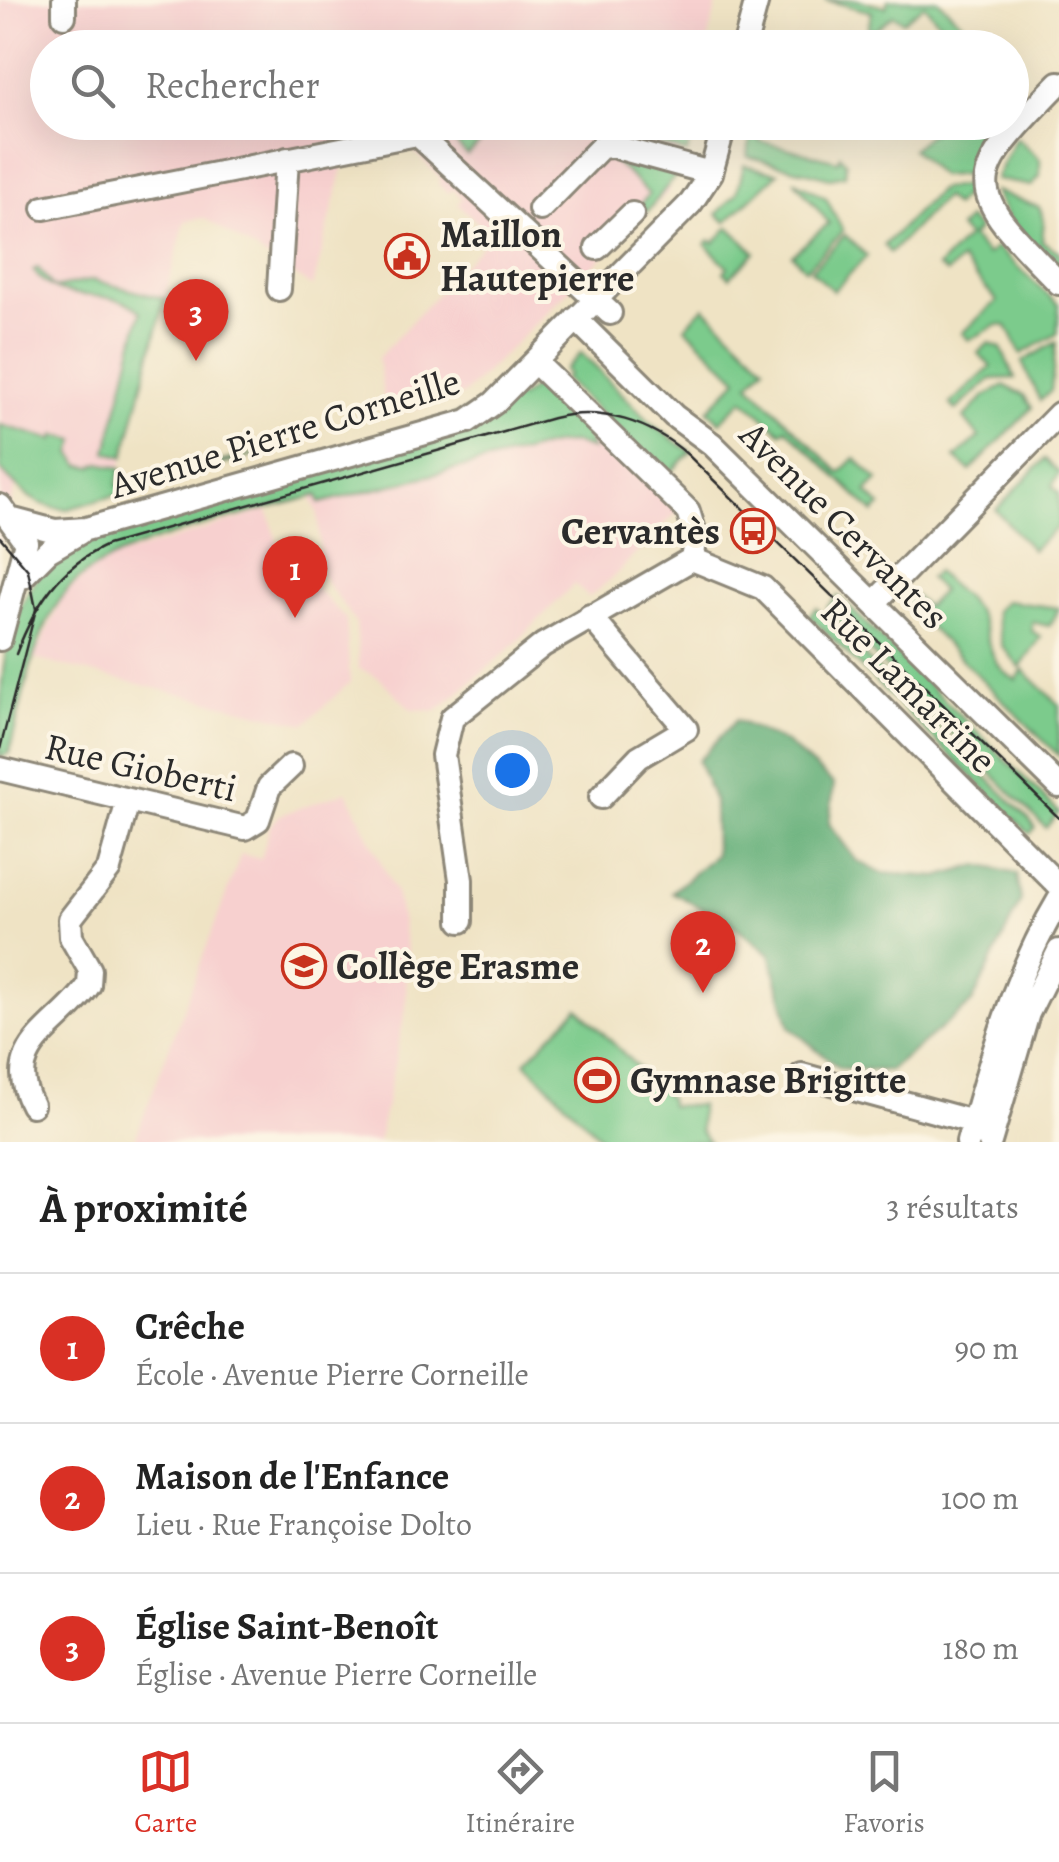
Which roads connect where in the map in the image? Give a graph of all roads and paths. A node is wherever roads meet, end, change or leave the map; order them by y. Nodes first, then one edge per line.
1 (757, 0) edge
2 (749, 30) edge
3 (1059, 83) edge
4 (1029, 113) edge
5 (387, 140) edge
6 (424, 140) edge
7 (720, 140) edge
8 (1002, 140) edge
9 (287, 159) junction
10 (710, 173) junction
11 (44, 208) dead end
12 (540, 209) dead end
13 (632, 214) dead end
14 (597, 248) dead end
15 (1059, 284) edge
16 (278, 289) dead end
17 (603, 306) junction
18 (576, 320) junction
19 (534, 362) junction
20 (1059, 414) edge
21 (13, 521) edge
22 (86, 530) junction
23 (692, 559) junction
24 (11, 598) junction
25 (874, 603) junction
26 (590, 616) junction
27 (0, 639) edge
28 (292, 766) dead end
29 (0, 769) edge
30 (1059, 786) edge
31 (600, 797) dead end
32 (128, 801) junction
33 (1059, 886) edge
34 (1059, 900) edge
35 (462, 921) dead end
36 (1059, 951) edge
37 (802, 1075) dead end
38 (32, 1105) dead end
39 (971, 1132) edge
40 (990, 1142) edge

1 - 2 street
3 - 4 street
5 - 9 street
6 - 17 street
7 - 10 street, Avenue Pierre Corneille
8 - 15 street
9 - 11 street
9 - 16 street
10 - 12 street
10 - 17 street, Avenue Pierre Corneille
13 - 14 street
17 - 18 street, Avenue Pierre Corneille
18 - 19 street, Avenue Pierre Corneille
18 - 25 street, Avenue Cervantes
19 - 22 street, Avenue Pierre Corneille
19 - 23 street
20 - 25 street
21 - 22 street, Avenue Pierre Corneille
21 - 24 street, Avenue Pierre Corneille
22 - 24 street, Avenue Pierre Corneille
23 - 26 street
23 - 33 street, Rue Lamartine
24 - 27 street, Avenue Pierre Corneille
25 - 30 street, Avenue Cervantes
26 - 31 street
26 - 35 street
28 - 32 street, Rue Gioberti
29 - 32 street, Rue Gioberti
32 - 38 street
34 - 39 street
36 - 40 street
37 - 39 street

